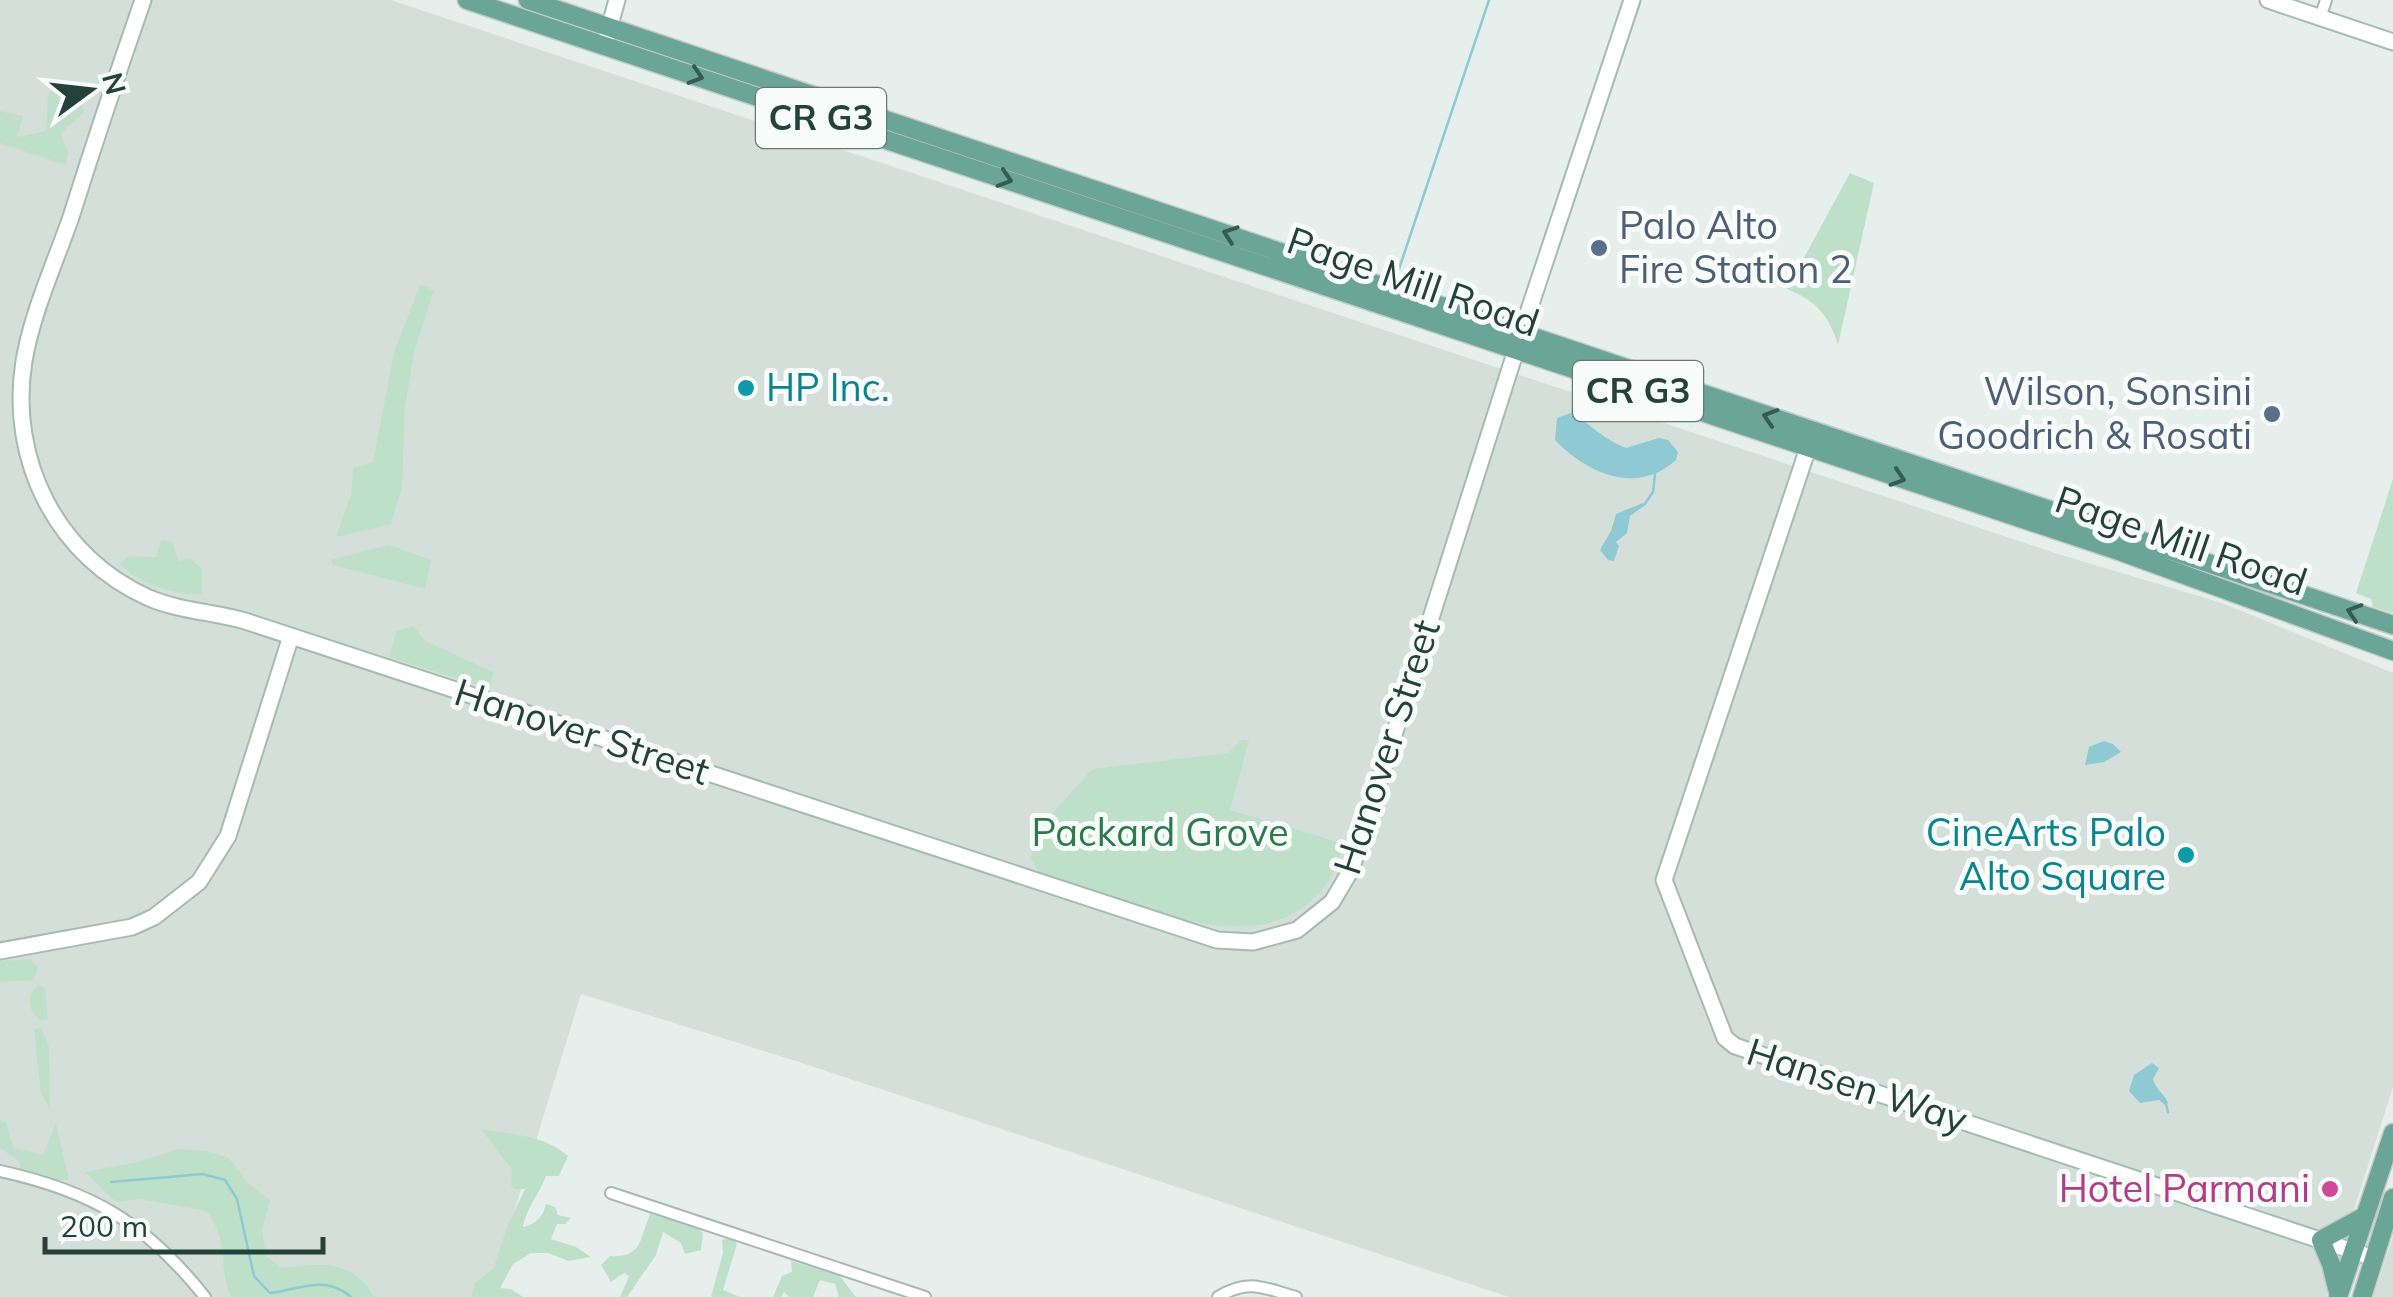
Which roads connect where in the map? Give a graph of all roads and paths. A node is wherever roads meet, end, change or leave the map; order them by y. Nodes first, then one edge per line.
1 (142, 0) edge
2 (467, 0) edge
3 (528, 0) edge
4 (618, 0) edge
5 (1632, 0) edge
6 (2268, 0) edge
7 (2326, 0) edge
8 (2320, 18) junction
9 (610, 27) junction
10 (2393, 42) edge
11 (604, 46) junction
12 (1064, 178) junction
13 (1038, 190) junction
14 (1522, 331) junction
15 (1516, 351) junction
16 (1811, 439) junction
17 (2393, 625) edge
18 (291, 636) junction
19 (2393, 651) edge
20 (0, 951) edge
21 (2393, 1133) edge
22 (0, 1171) edge
23 (612, 1194) dead end
24 (2372, 1194) junction
25 (2393, 1200) edge
26 (2365, 1216) junction
27 (2321, 1240) junction
28 (2353, 1251) junction
29 (2374, 1258) junction
30 (205, 1297) edge
31 (925, 1297) edge
32 (1218, 1297) edge
33 (1296, 1297) edge
34 (2338, 1297) edge
35 (2362, 1297) edge

1 - 18 street, Hanover Street
2 - 11 main road, Page Mill Road / CR G3
3 - 9 main road, Page Mill Road / CR G3
4 - 9 street
5 - 14 street, Hanover Street
6 - 8 street
7 - 8 street
8 - 10 street
9 - 11 street
9 - 12 main road, Page Mill Road / CR G3
11 -> 13 main road, Page Mill Road / CR G3
12 - 13 main road
14 -> 12 main road, Page Mill Road / CR G3
13 - 15 main road, Page Mill Road / CR G3
14 - 15 street, Hanover Street
16 -> 14 main road, Page Mill Road / CR G3
15 - 16 main road, Page Mill Road / CR G3
15 - 18 street, Hanover Street
17 -> 16 main road, Page Mill Road / CR G3
16 -> 19 main road, Page Mill Road / CR G3
16 - 27 street, Hansen Way
18 - 20 street
21 - 24 main road
22 - 30 street
23 - 31 street
24 - 25 street
24 - 26 main road
25 - 29 main road
26 - 27 main road
26 - 28 main road
27 - 28 street, Hansen Way
27 - 34 main road
28 - 29 street, Hansen Way
28 - 34 main road
29 - 35 main road
32 - 33 street

